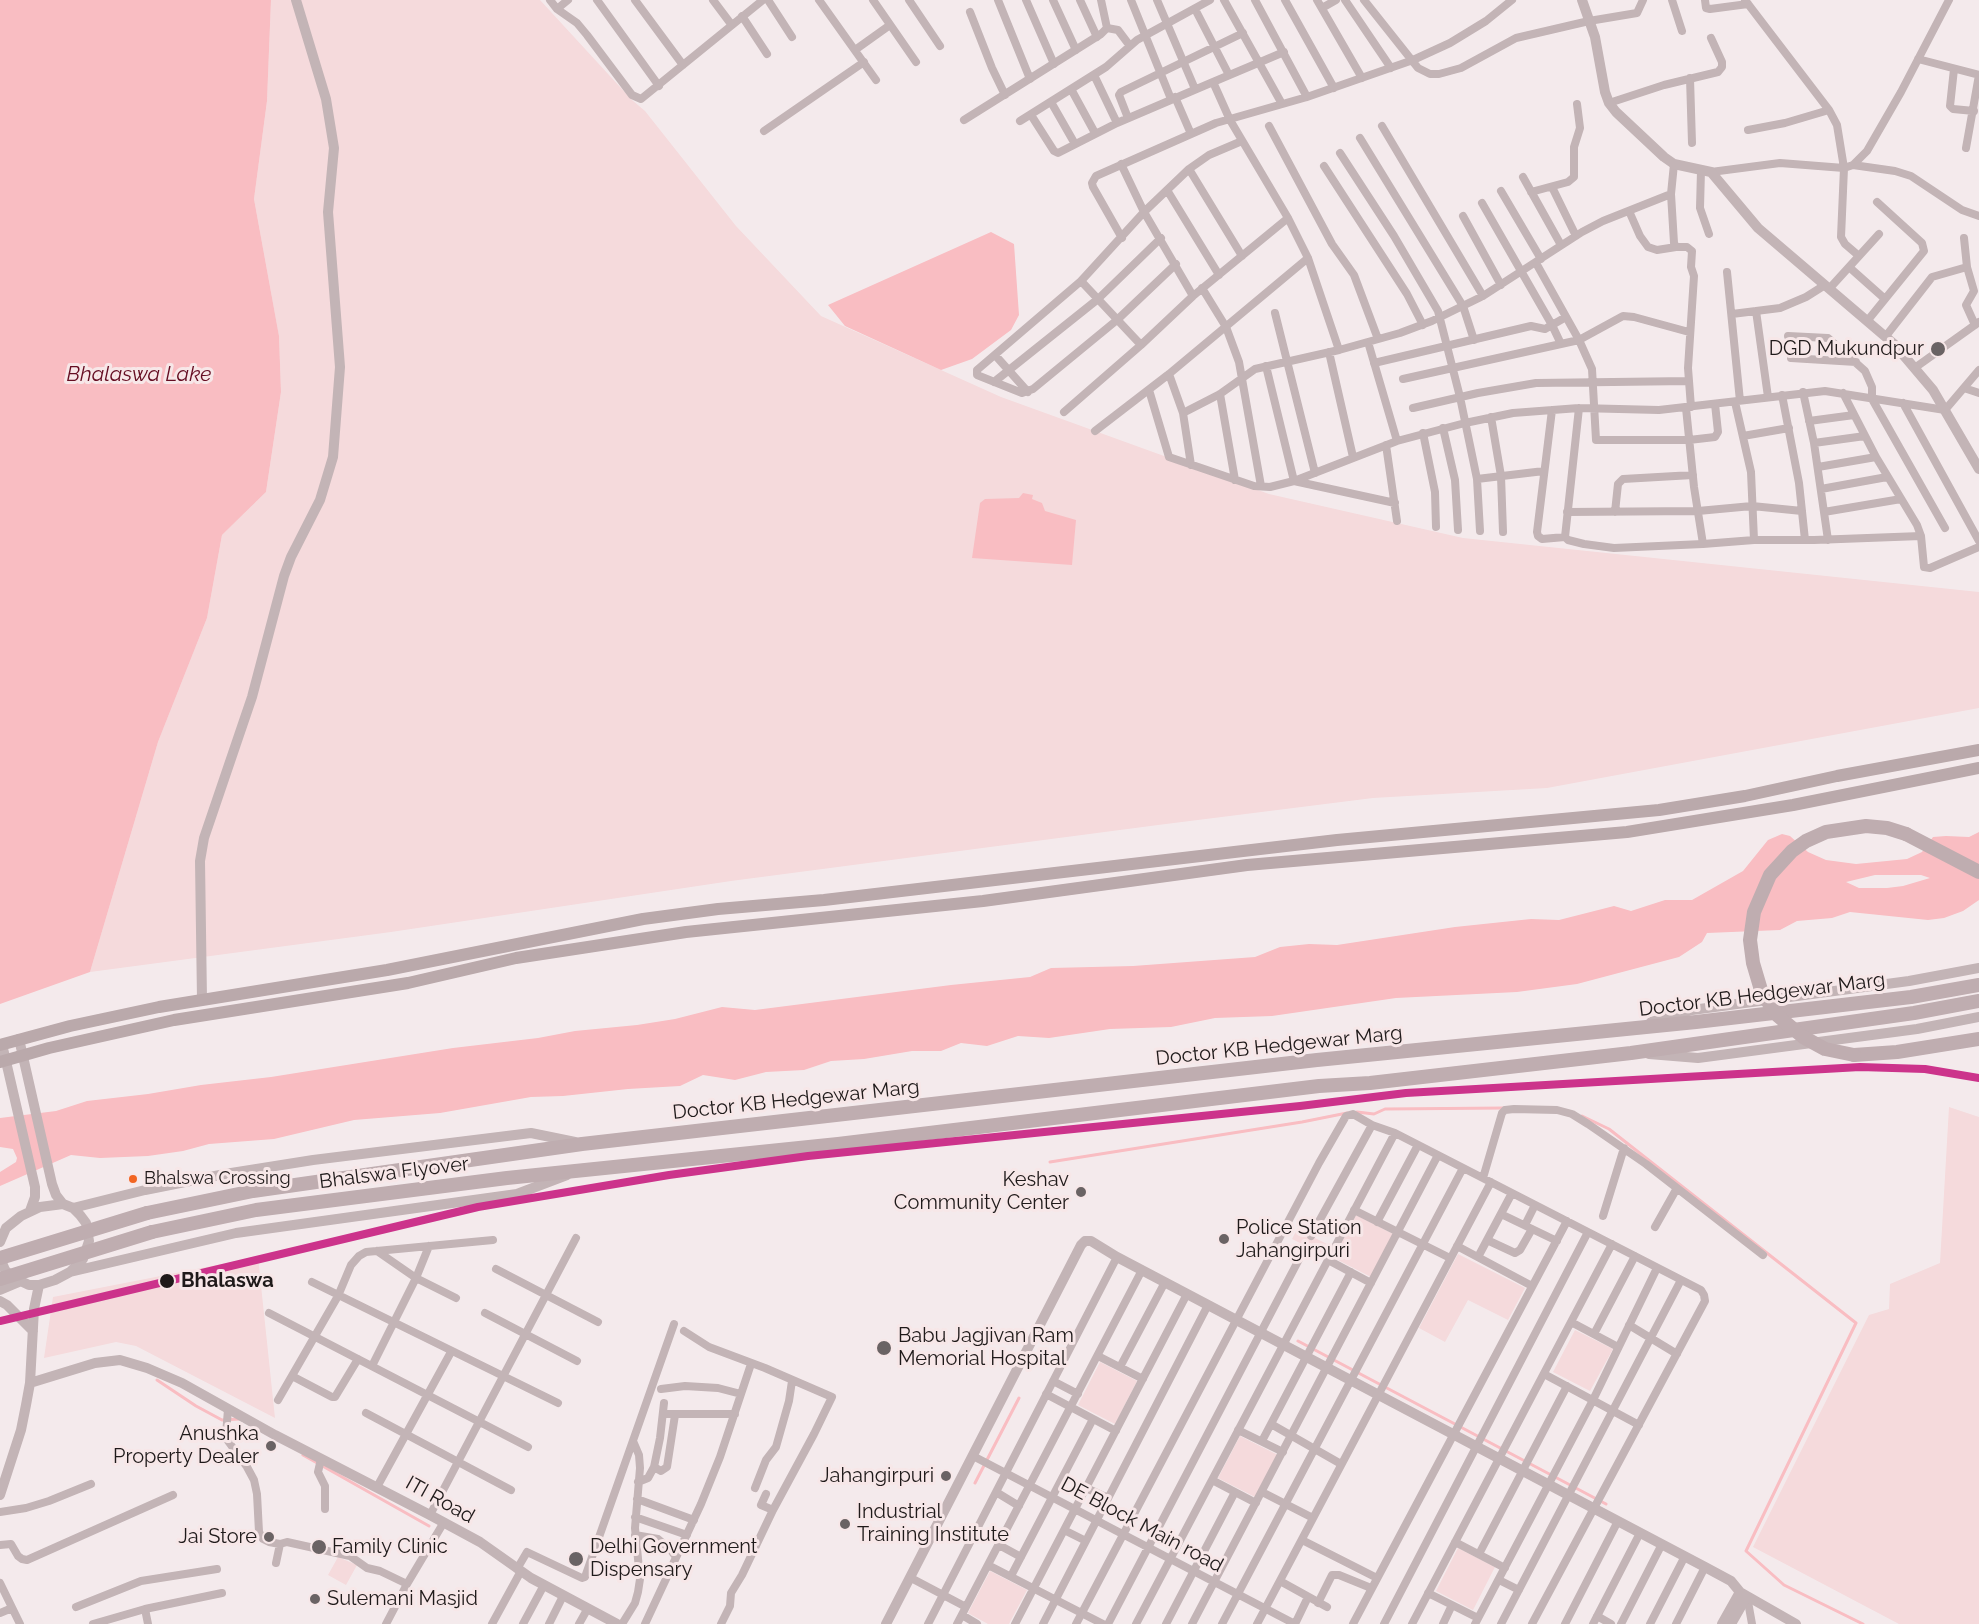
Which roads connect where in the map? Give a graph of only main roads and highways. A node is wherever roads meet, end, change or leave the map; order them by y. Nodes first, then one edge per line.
1 (1979, 750) edge
2 (1979, 768) edge
3 (1979, 872) edge
4 (387, 969) junction
5 (1979, 985) edge
6 (391, 986) junction
7 (1979, 1001) edge
8 (1979, 1039) edge
9 (1, 1044) edge
10 (3, 1061) edge
11 (582, 1144) joint
12 (585, 1168) joint
13 (0, 1258) edge
14 (0, 1279) edge

1 - 4 main road
2 - 6 main road
3 - 8 highway, bridge
4 - 6 main road
4 - 9 main road
5 - 11 highway, Doctor KB Hedgewar Marg
6 - 10 main road
7 - 12 highway, Doctor KB Hedgewar Marg
11 - 13 highway, Bhalswa Flyover, bridge
12 - 14 highway, Bhalswa Flyover, bridge

